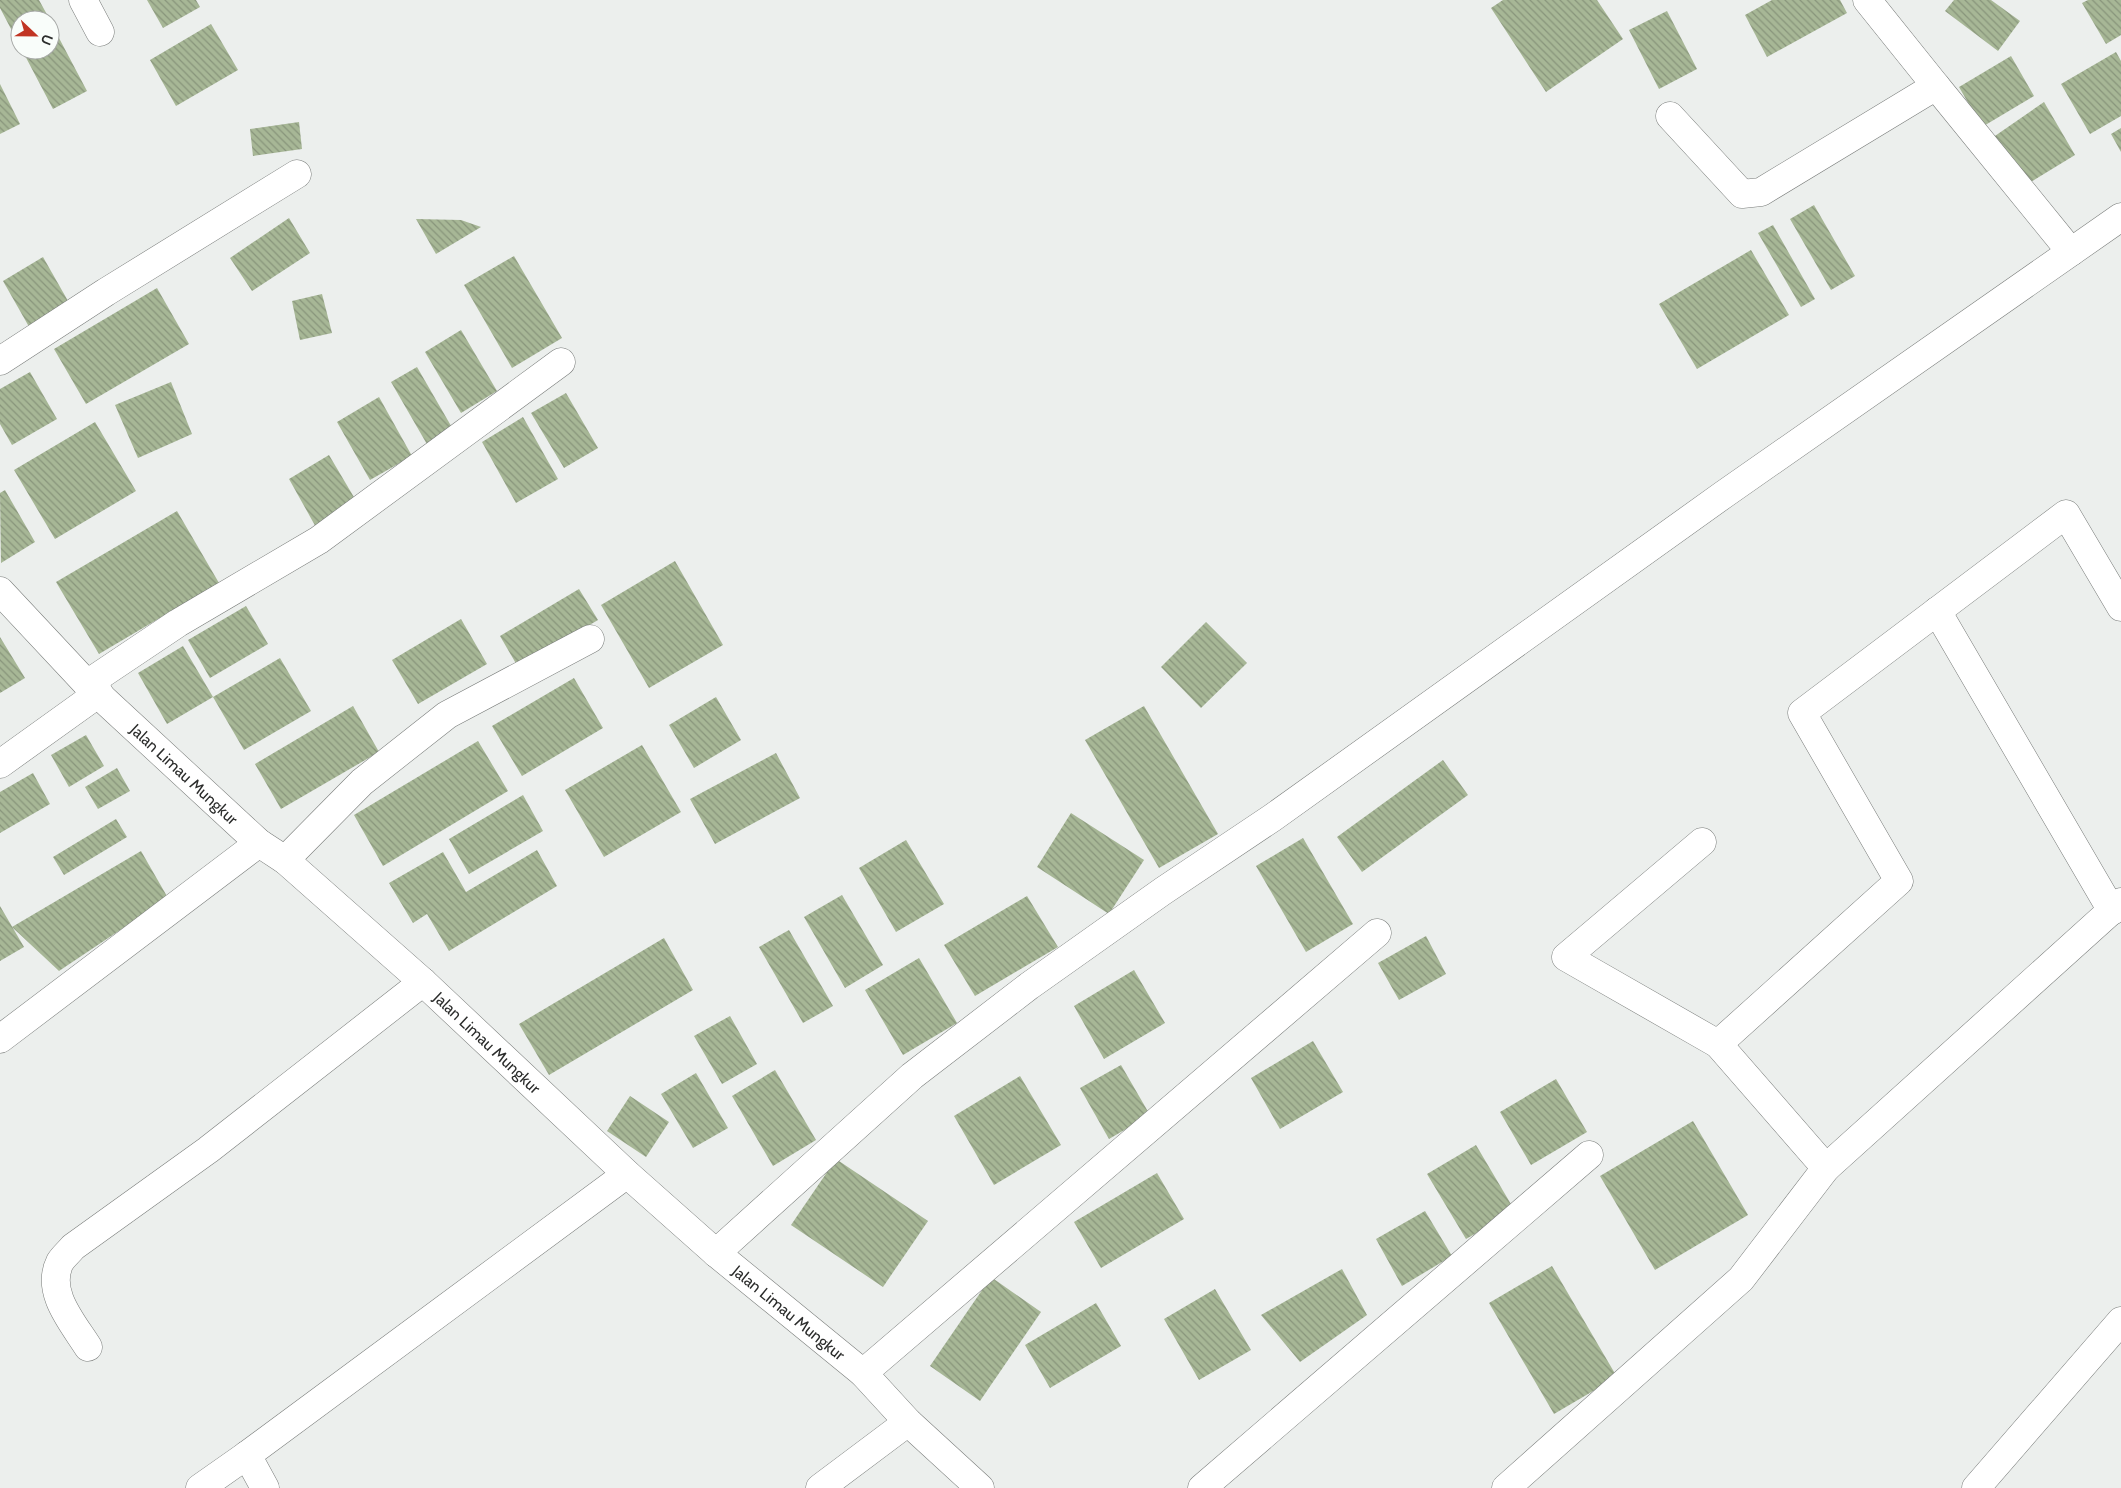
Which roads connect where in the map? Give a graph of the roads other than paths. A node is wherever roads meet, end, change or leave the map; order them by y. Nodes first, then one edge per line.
1 (83, 0) edge
2 (1866, 0) edge
3 (100, 32) dead end
4 (1936, 86) junction
5 (1670, 116) dead end
6 (297, 174) dead end
7 (2121, 216) edge
8 (2071, 252) junction
9 (0, 361) edge
10 (561, 362) dead end
11 (0, 591) edge
12 (2121, 608) edge
13 (1937, 611) junction
14 (590, 639) dead end
15 (93, 688) junction
16 (0, 764) edge
17 (1702, 842) dead end
18 (259, 843) junction
19 (285, 860) junction
20 (2116, 907) edge
21 (1377, 933) dead end
22 (424, 982) junction
23 (0, 1039) edge
24 (1718, 1044) junction
25 (1589, 1155) dead end
26 (1826, 1168) junction
27 (627, 1174) junction
28 (716, 1253) junction
29 (2121, 1322) edge
30 (88, 1347) dead end
31 (863, 1373) junction
32 (908, 1422) junction
33 (247, 1455) junction
34 (200, 1488) edge
35 (265, 1488) edge
36 (820, 1488) edge
37 (980, 1488) edge
38 (1202, 1488) edge
39 (1506, 1488) edge
40 (1976, 1488) edge

1 - 3 street
2 - 4 street
4 - 5 street
4 - 8 street
6 - 9 street
7 - 8 street
8 - 28 street
10 - 15 street
11 - 15 street, Jalan Limau Mungkur
12 - 13 street
13 - 20 street
13 - 24 street
14 - 19 street
15 - 16 street
15 - 18 street, Jalan Limau Mungkur
17 - 24 street
18 - 19 street, Jalan Limau Mungkur
18 - 23 street
19 - 22 street, Jalan Limau Mungkur
20 - 26 street
21 - 31 street
22 - 27 street, Jalan Limau Mungkur
22 - 30 street
24 - 26 street
25 - 38 street
26 - 39 street
27 - 28 street, Jalan Limau Mungkur
27 - 33 street
28 - 31 street, Jalan Limau Mungkur
29 - 40 street
31 - 32 street, Jalan Limau Mungkur
32 - 36 street
32 - 37 street, Jalan Limau Mungkur
33 - 34 street
33 - 35 street

